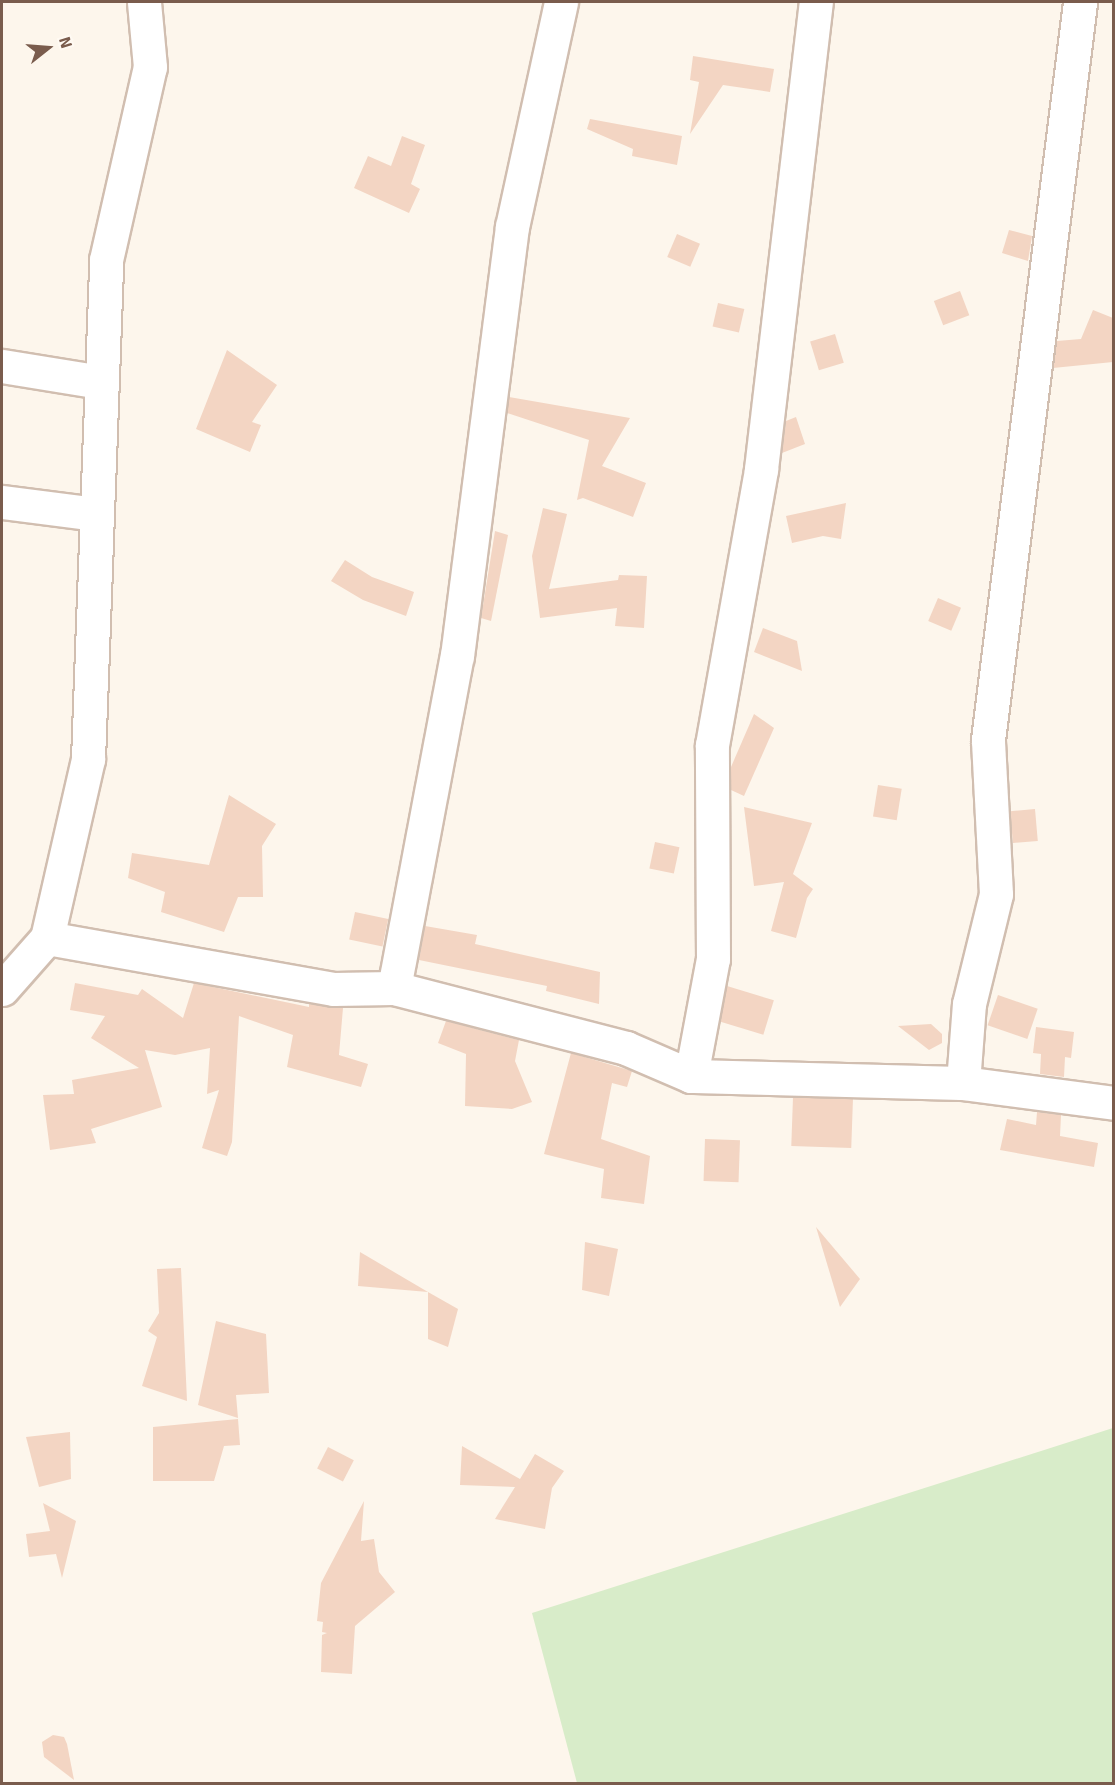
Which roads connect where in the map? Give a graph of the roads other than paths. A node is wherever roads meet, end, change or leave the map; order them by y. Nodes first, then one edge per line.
1 (144, 2) edge
2 (561, 2) edge
3 (816, 2) edge
4 (1080, 2) edge
5 (2, 366) edge
6 (101, 382) junction
7 (2, 502) edge
8 (96, 514) junction
9 (47, 938) junction
10 (394, 988) junction
11 (2, 989) edge
12 (691, 1076) junction
13 (963, 1083) junction
14 (1113, 1103) edge

1 - 6 street
2 - 10 street
3 - 12 street
4 - 13 street
5 - 6 street
6 - 8 street
7 - 8 street
8 - 9 street
9 - 10 street
9 - 11 street
10 - 12 street
12 - 13 street
13 - 14 street

